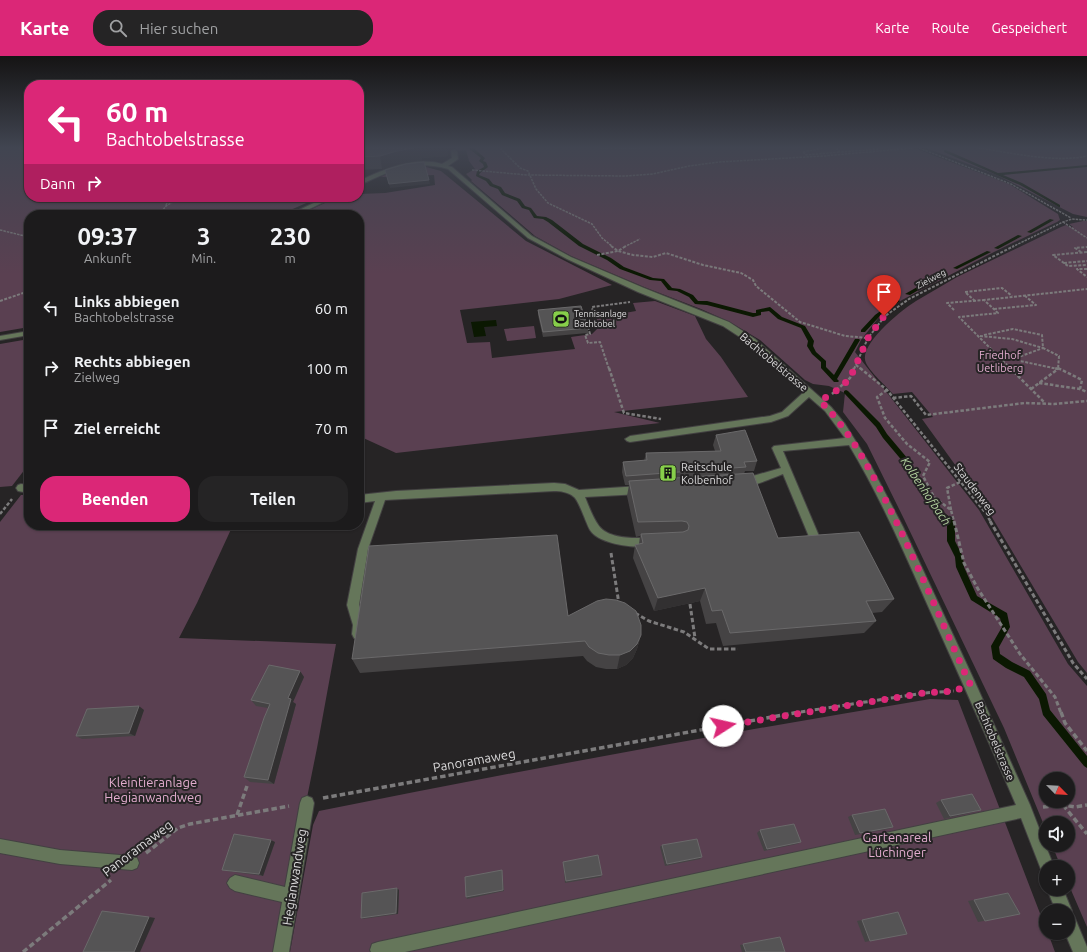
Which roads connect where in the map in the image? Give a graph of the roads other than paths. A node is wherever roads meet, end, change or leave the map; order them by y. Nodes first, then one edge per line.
1 (475, 190) edge
2 (320, 202) edge
3 (303, 210) edge
4 (24, 334) edge
5 (0, 338) edge
6 (809, 392) junction
7 (630, 439) dead end
8 (852, 441) junction
9 (786, 470) junction
10 (734, 483) edge
11 (648, 489) edge
12 (578, 494) junction
13 (381, 497) junction
14 (364, 499) edge
15 (814, 536) edge
16 (663, 541) edge
17 (356, 647) edge
18 (307, 803) road end
19 (1025, 810) junction
20 (0, 846) edge
21 (1044, 860) edge
22 (132, 863) road end
23 (235, 883) dead end
24 (290, 896) junction
25 (1075, 940) edge
26 (378, 950) dead end
27 (281, 952) edge
28 (1080, 952) edge

1 - 6 street, Bachtobelstrasse
2 - 3 street
4 - 5 street
6 - 7 street
6 - 8 street, Bachtobelstrasse
8 - 9 street
8 - 19 street, Bachtobelstrasse
9 - 10 street
9 - 15 street
11 - 12 street
12 - 13 street
12 - 16 street
13 - 14 street
13 - 17 street
18 - 24 street, Hegianwandweg
19 - 21 street, Bachtobelstrasse
19 - 26 street
20 - 22 street
23 - 24 street
24 - 27 street, Hegianwandweg
25 - 28 street

